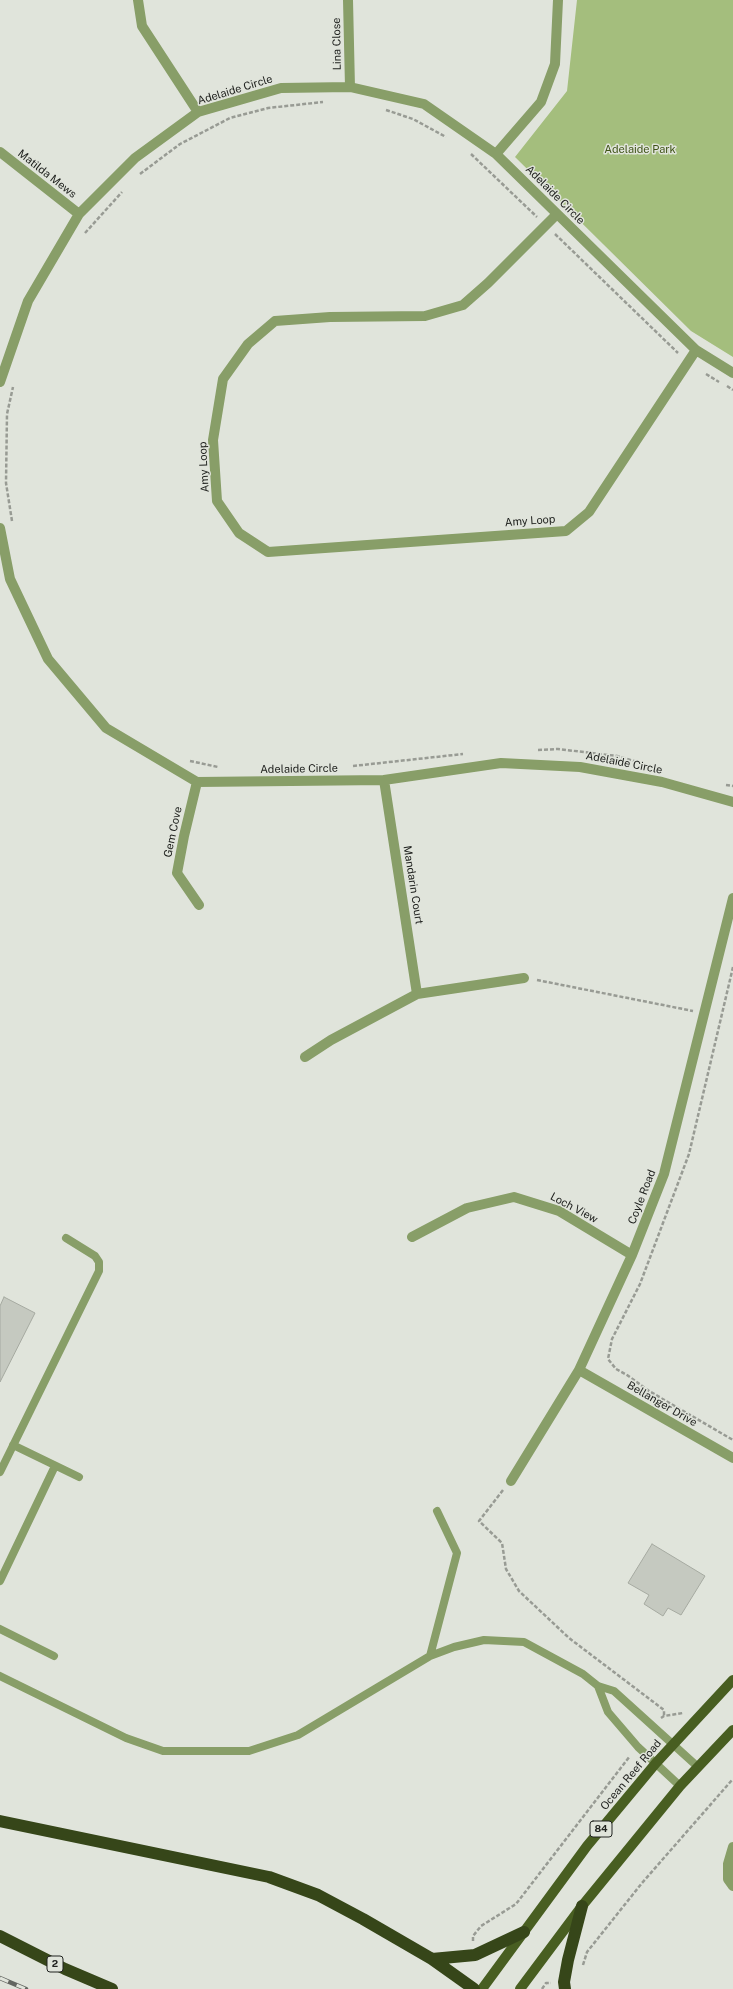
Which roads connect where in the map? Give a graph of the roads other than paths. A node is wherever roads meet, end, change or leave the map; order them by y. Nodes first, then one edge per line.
1 (138, 0) edge
2 (348, 0) edge
3 (558, 0) edge
4 (350, 86) junction
5 (198, 112) junction
6 (0, 152) edge
7 (496, 154) junction
8 (79, 214) junction
9 (557, 214) junction
10 (696, 350) junction
11 (733, 373) edge
12 (0, 382) edge
13 (0, 528) edge
14 (384, 780) junction
15 (197, 782) junction
16 (733, 802) edge
17 (733, 898) edge
18 (199, 905) dead end
19 (524, 978) road end
20 (417, 994) junction
21 (305, 1057) dead end
22 (412, 1237) dead end
23 (66, 1238) dead end
24 (632, 1255) junction
25 (580, 1370) junction
26 (13, 1445) junction
27 (733, 1458) edge
28 (55, 1466) junction
29 (0, 1472) edge
30 (78, 1477) dead end
31 (511, 1481) road end
32 (437, 1511) dead end
33 (0, 1581) edge
34 (0, 1629) edge
35 (54, 1656) dead end
36 (430, 1656) junction
37 (0, 1676) edge
38 (733, 1680) edge
39 (598, 1686) junction
40 (733, 1730) edge
41 (672, 1745) junction
42 (656, 1764) junction
43 (698, 1767) junction
44 (680, 1786) junction
45 (0, 1821) edge
46 (733, 1847) edge
47 (733, 1886) edge
48 (582, 1906) junction
49 (524, 1932) junction
50 (0, 1936) edge
51 (432, 1959) junction
52 (112, 1989) edge
53 (474, 1989) edge
54 (482, 1989) edge
55 (520, 1989) edge
56 (565, 1989) edge

1 - 5 street
2 - 4 street, Lina Close
3 - 7 street
4 - 5 street, Adelaide Circle
4 - 7 street, Adelaide Circle
5 - 8 street, Adelaide Circle
6 - 8 street, Matilda Mews
7 - 9 street, Adelaide Circle
8 - 12 street, Adelaide Circle
9 - 10 street, Adelaide Circle
9 - 10 street, Amy Loop
10 - 11 street, Adelaide Circle
13 - 15 street
14 - 15 street, Adelaide Circle
14 - 16 street, Adelaide Circle
14 - 20 street, Mandarin Court
15 - 18 street, Gem Cove
17 - 24 street, Coyle Road
19 - 20 street
20 - 21 street
22 - 24 street, Loch View
23 - 26 lane
24 - 25 street, Coyle Road
25 - 27 street, Bellanger Drive
25 - 31 street, Coyle Road
26 - 28 lane
26 - 29 lane
28 - 30 lane
28 - 33 lane
32 - 36 lane
34 - 35 lane
36 - 37 lane
36 - 39 lane
38 - 41 main road, Ocean Reef Road / 84
39 - 41 lane
39 - 42 lane
40 - 43 main road
41 - 42 main road, Ocean Reef Road / 84
41 - 43 lane
42 - 44 lane
42 - 49 main road, Ocean Reef Road / 84
43 - 44 main road
44 - 48 main road
45 - 51 highway
46 - 47 street
48 - 55 main road
48 - 56 highway
49 - 51 highway
49 - 54 main road, Ocean Reef Road / 84
50 - 52 highway, 2
51 - 53 highway

